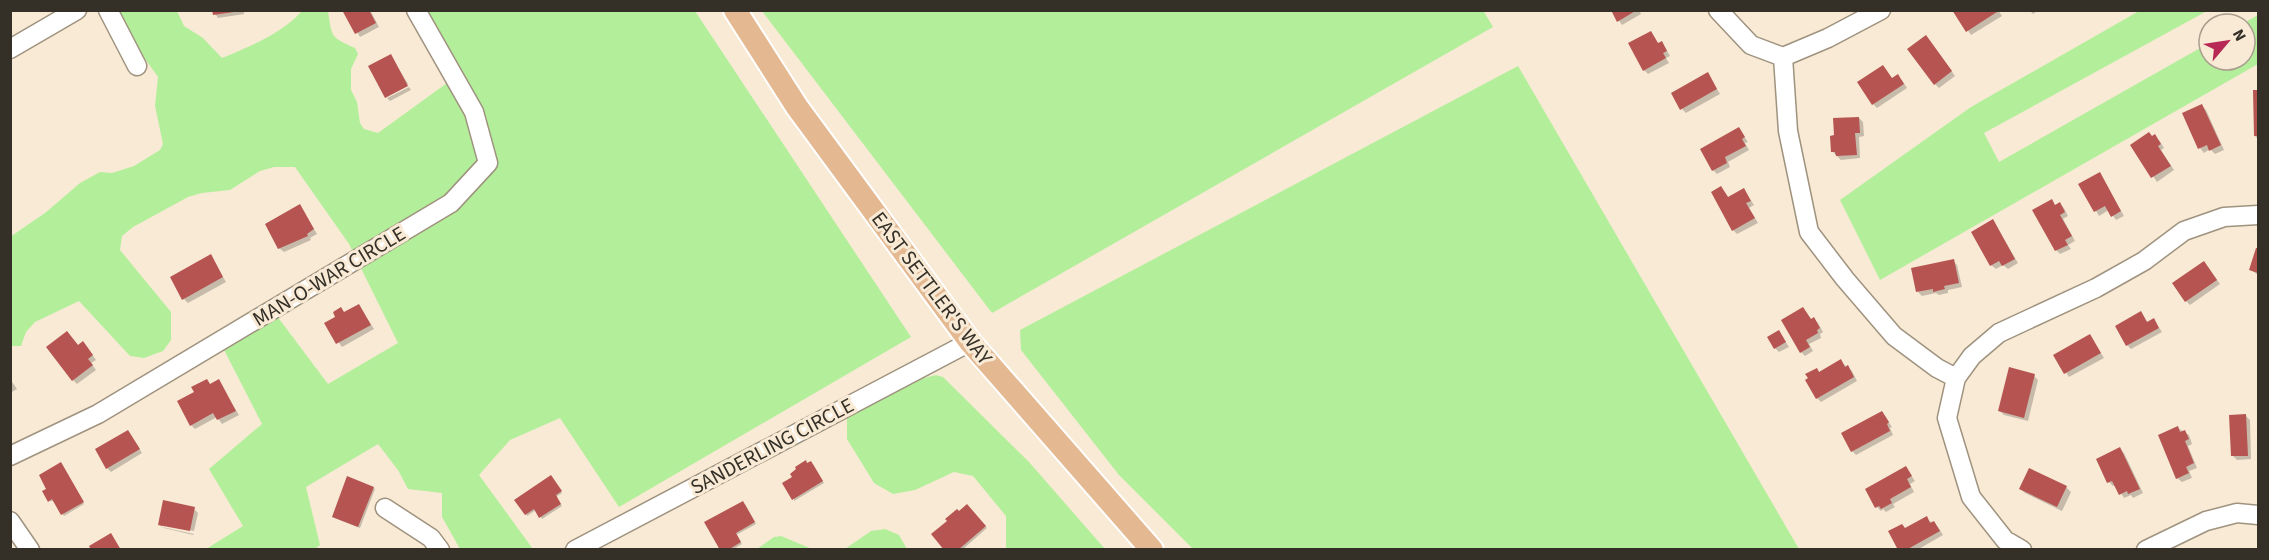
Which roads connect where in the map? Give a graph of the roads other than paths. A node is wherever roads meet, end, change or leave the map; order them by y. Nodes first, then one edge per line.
1 (76, 10) edge
2 (108, 10) edge
3 (416, 10) edge
4 (735, 10) edge
5 (1718, 10) edge
6 (1881, 10) edge
7 (10, 49) edge
8 (1783, 57) junction
9 (137, 66) dead end
10 (2259, 215) edge
11 (970, 342) junction
12 (1956, 378) junction
13 (10, 456) edge
14 (385, 508) dead end
15 (2259, 515) edge
16 (10, 521) edge
17 (1995, 527) junction
18 (30, 549) edge
19 (440, 549) edge
20 (575, 549) edge
21 (1152, 549) edge
22 (1998, 549) edge
23 (2022, 549) edge
24 (2146, 549) edge

1 - 7 street
2 - 9 street
3 - 13 street, MAN-O-WAR CIRCLE
4 - 11 main road, EAST SETTLER'S WAY
5 - 8 street
6 - 8 street
8 - 12 street
10 - 12 street
11 - 20 street, SANDERLING CIRCLE
11 - 21 main road, EAST SETTLER'S WAY
12 - 17 street
14 - 19 street
15 - 24 street
16 - 18 street
17 - 22 street
17 - 23 street

